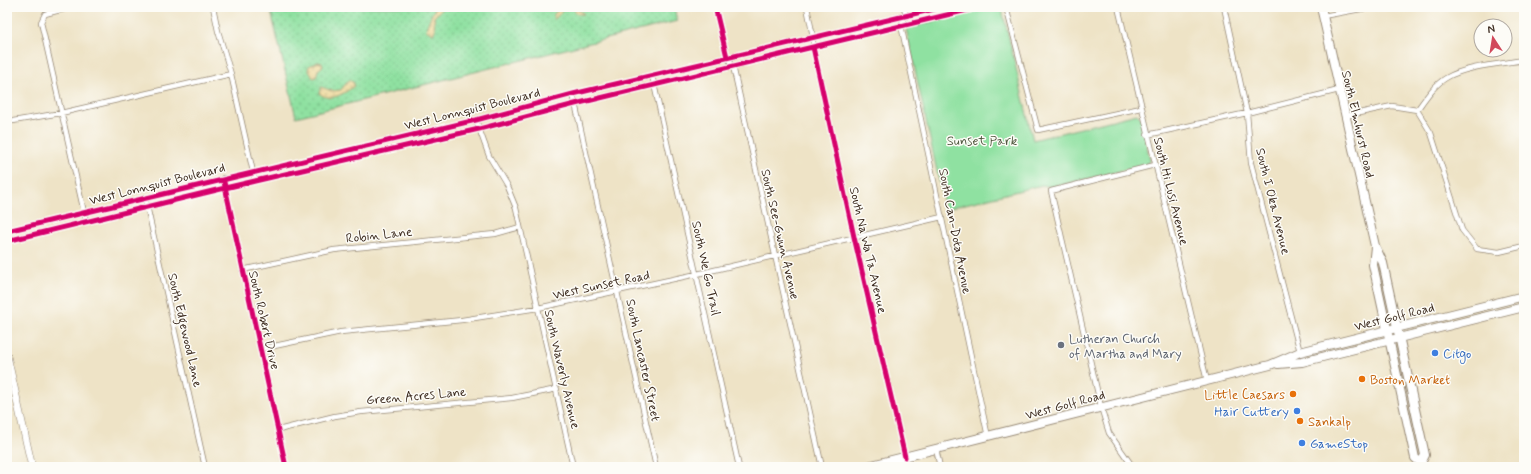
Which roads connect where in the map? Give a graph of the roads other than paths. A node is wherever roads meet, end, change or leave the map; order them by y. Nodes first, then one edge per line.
1 (72, 7) edge
2 (213, 7) edge
3 (716, 7) edge
4 (808, 7) edge
5 (904, 7) edge
6 (943, 7) edge
7 (980, 7) edge
8 (1006, 7) edge
9 (1118, 7) edge
10 (1224, 7) edge
11 (1321, 7) edge
12 (1372, 7) edge
13 (906, 16) junction
14 (1323, 16) junction
15 (901, 25) junction
16 (813, 37) junction
17 (813, 48) junction
18 (727, 57) junction
19 (1524, 60) edge
20 (733, 66) junction
21 (231, 74) junction
22 (652, 75) junction
23 (655, 84) junction
24 (1339, 90) junction
25 (573, 94) junction
26 (575, 104) junction
27 (1141, 108) junction
28 (1417, 110) junction
29 (61, 113) junction
30 (1247, 114) junction
31 (1345, 116) junction
32 (476, 120) junction
33 (7, 122) edge
34 (478, 129) junction
35 (1147, 135) junction
36 (1155, 165) junction
37 (252, 172) junction
38 (223, 178) junction
39 (254, 181) junction
40 (225, 188) junction
41 (145, 197) junction
42 (147, 207) junction
43 (84, 212) junction
44 (942, 217) junction
45 (86, 222) junction
46 (520, 227) junction
47 (7, 231) edge
48 (854, 237) junction
49 (7, 241) edge
50 (1375, 246) junction
51 (1524, 246) edge
52 (775, 256) junction
53 (242, 270) junction
54 (697, 274) junction
55 (618, 292) junction
56 (1524, 296) edge
57 (1524, 307) edge
58 (538, 308) junction
59 (1397, 328) junction
60 (1388, 330) junction
61 (1399, 338) junction
62 (1390, 340) junction
63 (260, 350) junction
64 (1300, 352) junction
65 (7, 356) edge
66 (1272, 364) junction
67 (1207, 380) junction
68 (557, 390) junction
69 (1101, 407) junction
70 (278, 430) junction
71 (988, 437) junction
72 (936, 449) junction
73 (905, 457) junction
74 (1422, 465) edge
75 (872, 466) edge
76 (32, 467) edge
77 (205, 467) edge
78 (286, 467) edge
79 (573, 467) edge
80 (656, 467) edge
81 (739, 467) edge
82 (822, 467) edge
83 (864, 467) edge
84 (940, 467) edge
85 (1133, 467) edge

1 - 29 street
2 - 21 street
3 - 18 street, South See-Gwun Avenue
4 - 16 street, South Na Wa Ta Avenue
5 - 13 street
6 - 13 street, West Lonnquist Boulevard
7 - 15 street, West Lonnquist Boulevard
8 - 27 street
9 - 27 street, South Hi Lusi Avenue
10 - 30 street, South I Oka Avenue
11 - 14 main road, South Elmhurst Road
12 - 14 street
13 - 15 street
13 - 16 street, West Lonnquist Boulevard
14 - 24 main road, South Elmhurst Road
15 - 17 street, West Lonnquist Boulevard
15 - 44 street, South Can-Dota Avenue
16 - 17 street, South Na Wa Ta Avenue
16 - 18 street, West Lonnquist Boulevard
17 - 20 street, West Lonnquist Boulevard
17 - 48 street, South Na Wa Ta Avenue
18 - 20 street, South See-Gwun Avenue
18 - 22 street, West Lonnquist Boulevard
19 - 28 street
20 - 23 street, West Lonnquist Boulevard
20 - 52 street, South See-Gwun Avenue
21 - 29 street
21 - 37 street
22 - 23 street, South We Go Trail
22 - 25 street, West Lonnquist Boulevard
23 - 26 street, West Lonnquist Boulevard
23 - 54 street, South We Go Trail
24 - 30 street
24 - 31 main road, South Elmhurst Road
25 - 26 street, South Lancaster Street
25 - 32 street, West Lonnquist Boulevard
26 - 34 street, West Lonnquist Boulevard
26 - 55 street, South Lancaster Street
27 - 35 street, South Hi Lusi Avenue
28 - 31 street
28 - 51 street
29 - 33 street
29 - 43 street
30 - 35 street
30 - 64 street, South I Oka Avenue
31 - 50 main road, South Elmhurst Road
32 - 34 street, South Waverly Avenue
32 - 37 street, West Lonnquist Boulevard
34 - 39 street, West Lonnquist Boulevard
34 - 46 street, South Waverly Avenue
35 - 36 street, South Hi Lusi Avenue
36 - 67 street, South Hi Lusi Avenue
36 - 69 street
37 - 38 street, West Lonnquist Boulevard
37 - 39 street
38 - 40 street, South Robert Drive
38 - 41 street, West Lonnquist Boulevard
39 - 40 street, West Lonnquist Boulevard
40 - 42 street, West Lonnquist Boulevard
40 - 53 street, South Robert Drive
41 - 42 street, South Edgewood Lane
41 - 43 street, West Lonnquist Boulevard
42 - 45 street, West Lonnquist Boulevard
42 - 77 street, South Edgewood Lane
43 - 45 street
43 - 47 street, West Lonnquist Boulevard
44 - 48 street, West Sunset Road
44 - 71 street, South Can-Dota Avenue
45 - 49 street, West Lonnquist Boulevard
46 - 53 street, Robin Lane
46 - 58 street, South Waverly Avenue
48 - 52 street, West Sunset Road
48 - 73 street, South Na Wa Ta Avenue
50 - 59 main road, South Elmhurst Road
50 - 60 main road, South Elmhurst Road
52 - 54 street, West Sunset Road
52 - 82 street, South See-Gwun Avenue
53 - 63 street, South Robert Drive
54 - 55 street, West Sunset Road
54 - 81 street, South We Go Trail
55 - 58 street, West Sunset Road
55 - 80 street, South Lancaster Street
56 - 59 main road, West Golf Road
57 - 61 main road, West Golf Road
58 - 63 street, West Sunset Road
58 - 68 street, South Waverly Avenue
59 - 60 main road, West Golf Road
59 - 61 main road, South Elmhurst Road
60 - 62 main road, South Elmhurst Road
60 - 64 main road, West Golf Road
61 - 62 main road, West Golf Road
61 - 74 main road, South Elmhurst Road
62 - 66 main road, West Golf Road
62 - 74 main road, South Elmhurst Road
63 - 70 street, South Robert Drive
64 - 66 main road, West Golf Road
65 - 76 main road
66 - 67 main road, West Golf Road
67 - 69 main road, West Golf Road
68 - 70 street, Green Acres Lane
68 - 79 street, South Waverly Avenue
69 - 71 main road, West Golf Road
69 - 85 street
70 - 78 street, South Robert Drive
71 - 72 main road, West Golf Road
72 - 73 main road, West Golf Road
72 - 84 street
73 - 75 main road, West Golf Road
75 - 83 main road, West Golf Road

